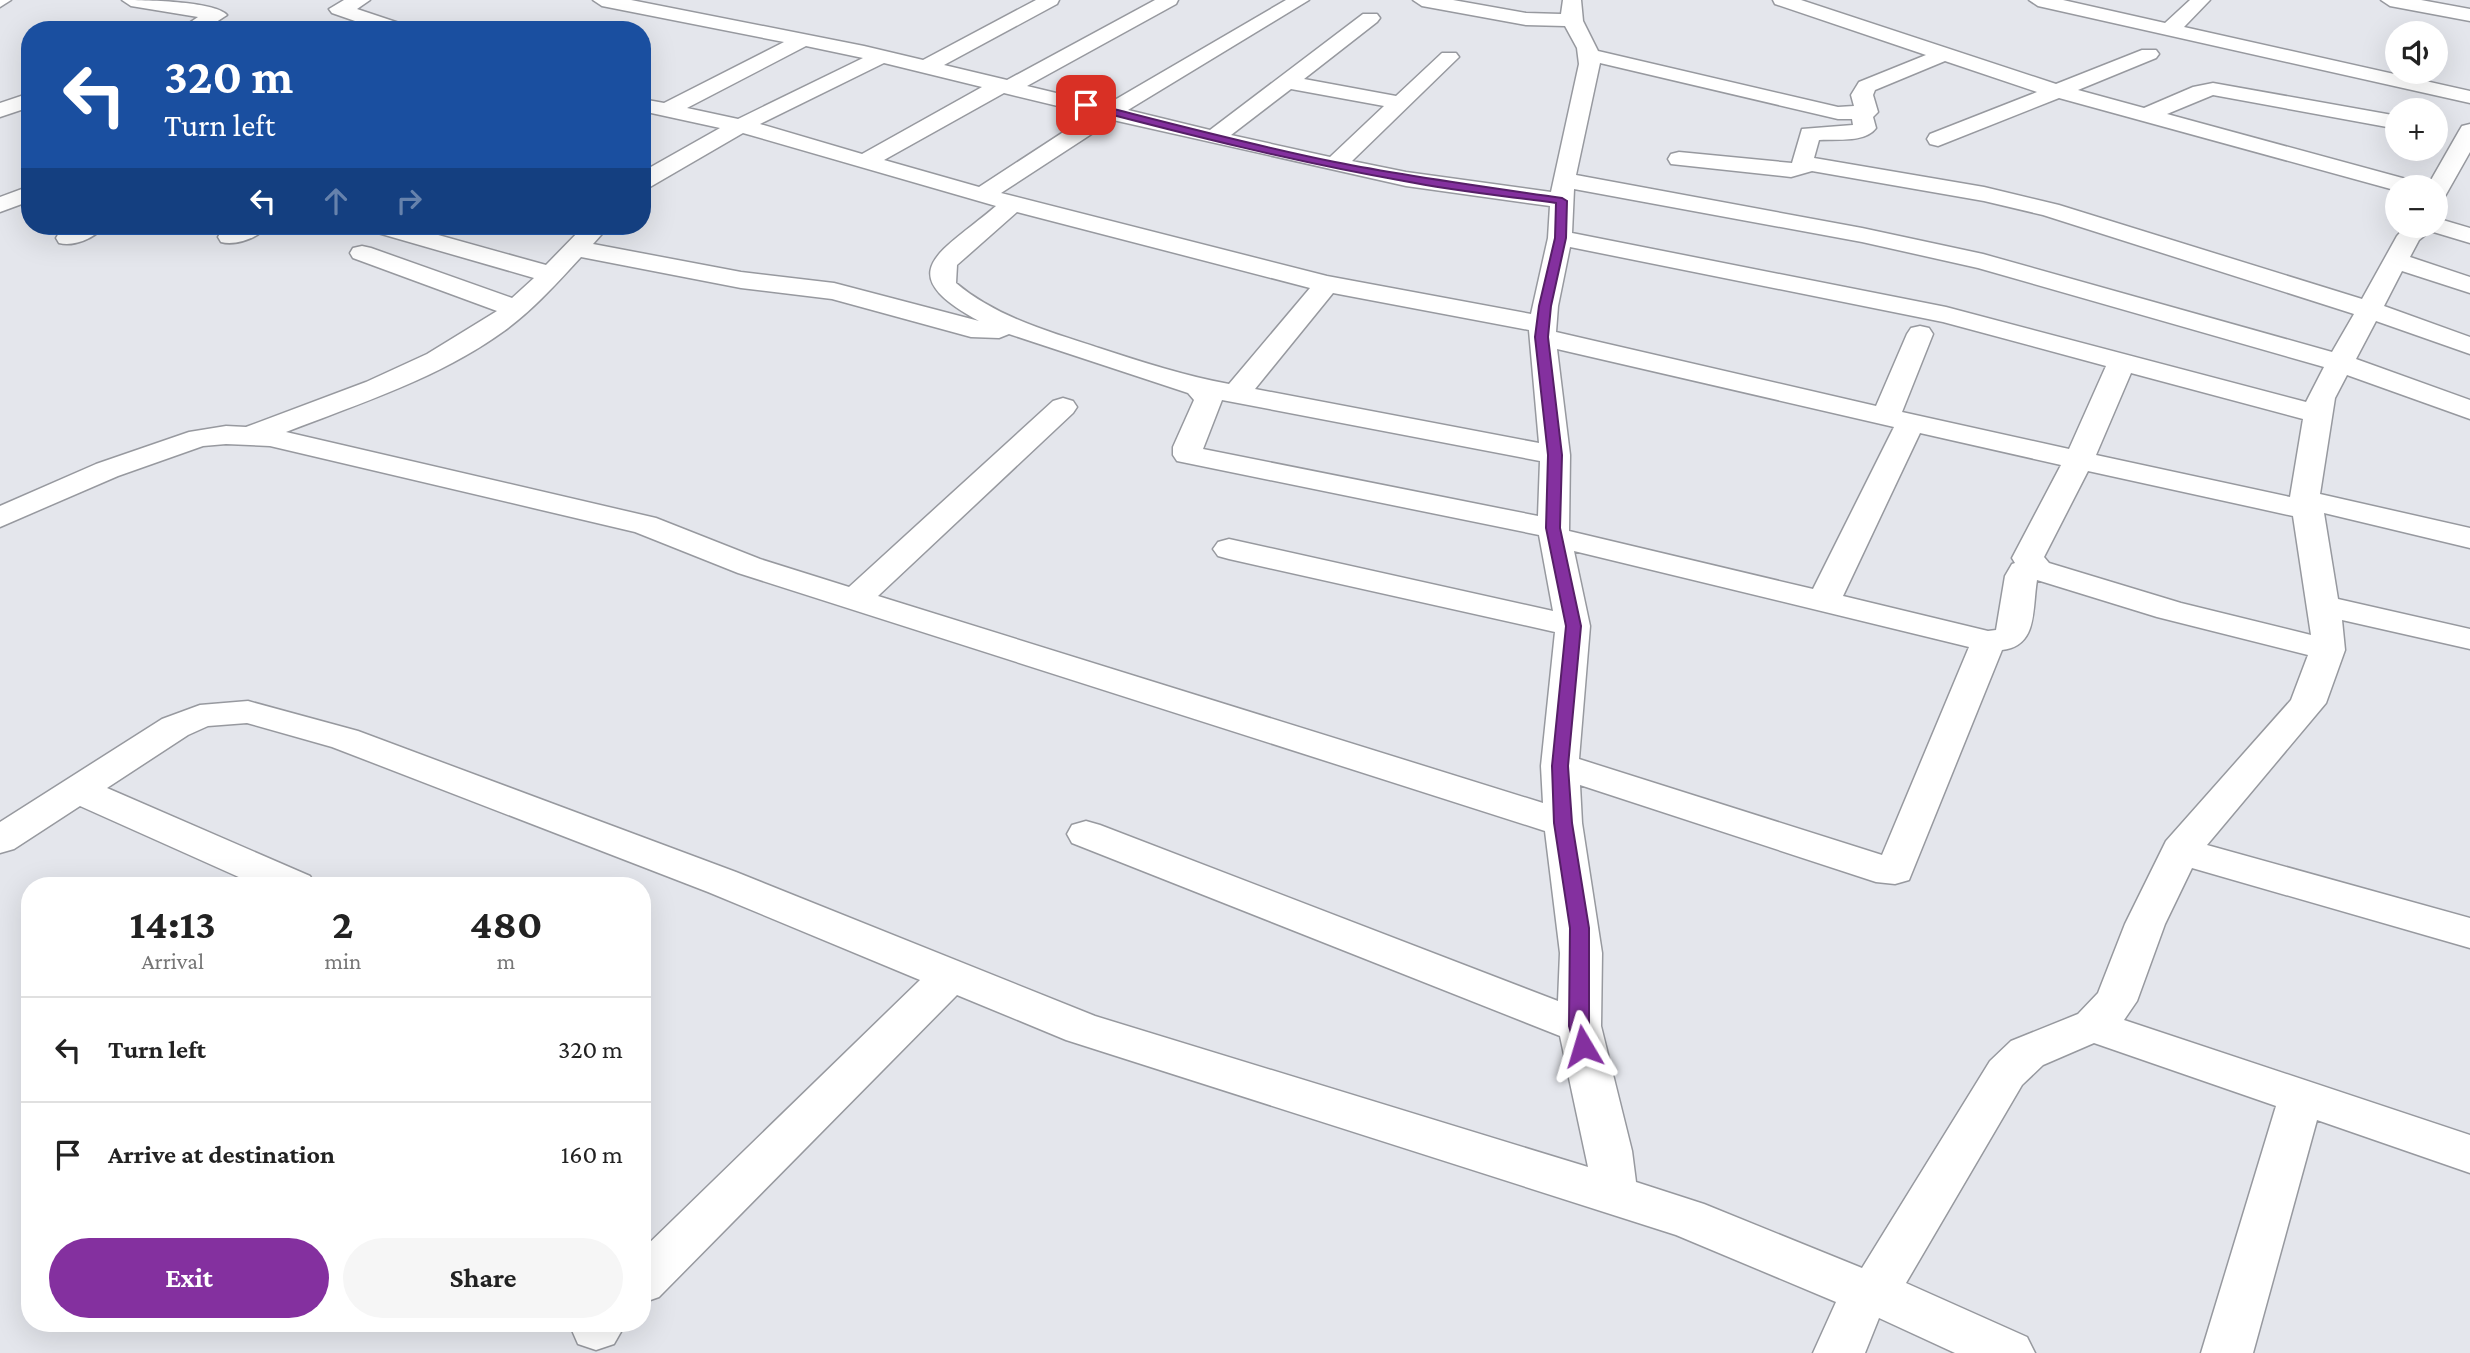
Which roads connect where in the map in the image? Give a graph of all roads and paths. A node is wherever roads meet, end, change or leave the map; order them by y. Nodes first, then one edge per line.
1 (131, 0) edge
2 (362, 0) edge
3 (1050, 0) edge
4 (1300, 0) edge
5 (1422, 0) edge
6 (1782, 0) edge
7 (2038, 0) edge
8 (2201, 0) edge
9 (2390, 0) edge
10 (609, 1) edge
11 (1157, 1) edge
12 (173, 3) edge
13 (728, 5) dead end
14 (1572, 10) edge
15 (2470, 15) edge
16 (1370, 18) dead end
17 (697, 19) junction
18 (206, 21) edge
19 (374, 21) edge
20 (2169, 30) junction
21 (803, 40) junction
22 (1945, 54) junction
23 (2149, 54) dead end
24 (883, 56) junction
25 (1449, 57) dead end
26 (1589, 57) junction
27 (926, 66) junction
28 (1286, 82) junction
29 (1006, 86) junction
30 (2059, 91) junction
31 (21, 94) edge
32 (2470, 97) edge
33 (1401, 103) junction
34 (651, 106) edge
35 (669, 109) junction
36 (0, 111) edge
37 (1111, 111) junction
38 (1862, 114) junction
39 (2146, 115) junction
40 (2385, 120) edge
41 (742, 126) junction
42 (2461, 133) edge
43 (1214, 138) junction
44 (1938, 139) dead end
45 (1678, 159) dead end
46 (864, 162) junction
47 (1807, 163) junction
48 (1335, 165) junction
49 (2444, 175) edge
50 (651, 176) edge
51 (2385, 180) edge
52 (1562, 191) junction
53 (982, 195) junction
54 (21, 196) edge
55 (1013, 204) junction
56 (0, 205) edge
57 (2448, 229) edge
58 (74, 235) edge
59 (235, 235) edge
60 (412, 235) edge
61 (588, 235) edge
62 (2470, 236) edge
63 (230, 237) dead end
64 (68, 238) dead end
65 (1560, 238) junction
66 (2408, 238) edge
67 (574, 248) junction
68 (362, 253) dead end
69 (2396, 261) junction
70 (549, 274) junction
71 (1327, 284) junction
72 (2470, 285) edge
73 (515, 308) junction
74 (2369, 310) junction
75 (1012, 326) junction
76 (1542, 330) junction
77 (1920, 334) dead end
78 (2470, 346) edge
79 (2122, 361) junction
80 (2340, 363) junction
81 (1195, 386) junction
82 (1237, 393) junction
83 (1063, 407) dead end
84 (2470, 410) edge
85 (2318, 414) junction
86 (1898, 419) junction
87 (248, 436) junction
88 (1555, 455) junction
89 (2078, 460) junction
90 (2307, 505) junction
91 (0, 518) edge
92 (1554, 533) junction
93 (2470, 538) edge
94 (1229, 549) dead end
95 (2038, 570) junction
96 (855, 599) junction
97 (1824, 601) junction
98 (2323, 606) junction
99 (1573, 626) junction
100 (2470, 639) edge
101 (1987, 641) junction
102 (2328, 650) junction
103 (1560, 766) junction
104 (78, 790) junction
105 (1563, 823) junction
106 (1086, 834) dead end
107 (0, 840) edge
108 (2180, 851) junction
109 (276, 877) edge
110 (2470, 933) edge
111 (951, 975) junction
112 (1579, 1026) junction
113 (2093, 1026) junction
114 (2301, 1097) junction
115 (2470, 1154) edge
116 (1614, 1195) junction
117 (651, 1273) edge
118 (1869, 1292) junction
119 (1839, 1353) edge
120 (2009, 1353) edge
121 (2227, 1353) edge

1 - 12 street
2 - 19 street
3 - 27 street
4 - 37 street
5 - 14 street
6 - 22 street
7 - 20 street
8 - 20 street
9 - 15 street
10 - 17 street
11 - 29 street
12 - 18 street
13 - 17 street
14 - 26 street
16 - 28 street
17 - 21 street
20 - 32 street
21 - 24 street
21 - 35 street
22 - 30 street
22 - 38 street
23 - 30 street
24 - 27 street
24 - 41 street
25 - 33 street
26 - 38 street
26 - 52 street
27 - 29 street
28 - 33 street
28 - 43 street
29 - 37 street
29 - 46 street
30 - 39 street
30 - 44 street
31 - 36 street
33 - 48 street
34 - 35 street
35 - 41 street
37 - 43 street
37 - 53 street
38 - 47 street
39 - 40 street
39 - 51 street
41 - 46 street
41 - 50 street
42 - 49 street
43 - 48 street
45 - 47 street
46 - 53 street
47 - 74 street
48 - 52 street
52 - 65 street
52 - 80 street
53 - 55 street
54 - 56 street
55 - 71 street
55 - 75 street
57 - 62 street
58 - 64 street
59 - 63 street
60 - 70 street
61 - 67 street
65 - 76 street
65 - 79 street
66 - 69 street
67 - 70 street
67 - 75 street
68 - 73 street
69 - 72 street
69 - 74 street
70 - 73 street
71 - 76 street
71 - 82 street
73 - 87 street
74 - 78 street
74 - 80 street
75 - 81 street
76 - 86 street
76 - 88 street
77 - 86 street
79 - 85 street
79 - 89 street
80 - 84 street
80 - 85 street
81 - 82 street
81 - 92 street
82 - 88 street
83 - 96 street
85 - 90 street
86 - 89 street
86 - 97 street
87 - 91 street
87 - 96 street
88 - 92 street
89 - 90 street
89 - 95 street
90 - 93 street
90 - 98 street
92 - 97 street
92 - 99 street
94 - 99 street
95 - 101 street
95 - 102 street
96 - 105 street
97 - 101 street
98 - 100 street
98 - 102 street
99 - 103 street
101 - 103 street
102 - 108 street
103 - 105 street
104 - 107 street
104 - 109 street
104 - 111 street
105 - 112 street
106 - 112 street
108 - 110 street
108 - 113 street
111 - 116 street
111 - 117 street
112 - 116 street
113 - 114 street
113 - 118 street
114 - 115 street
114 - 121 street
116 - 118 street
118 - 119 street
118 - 120 street

